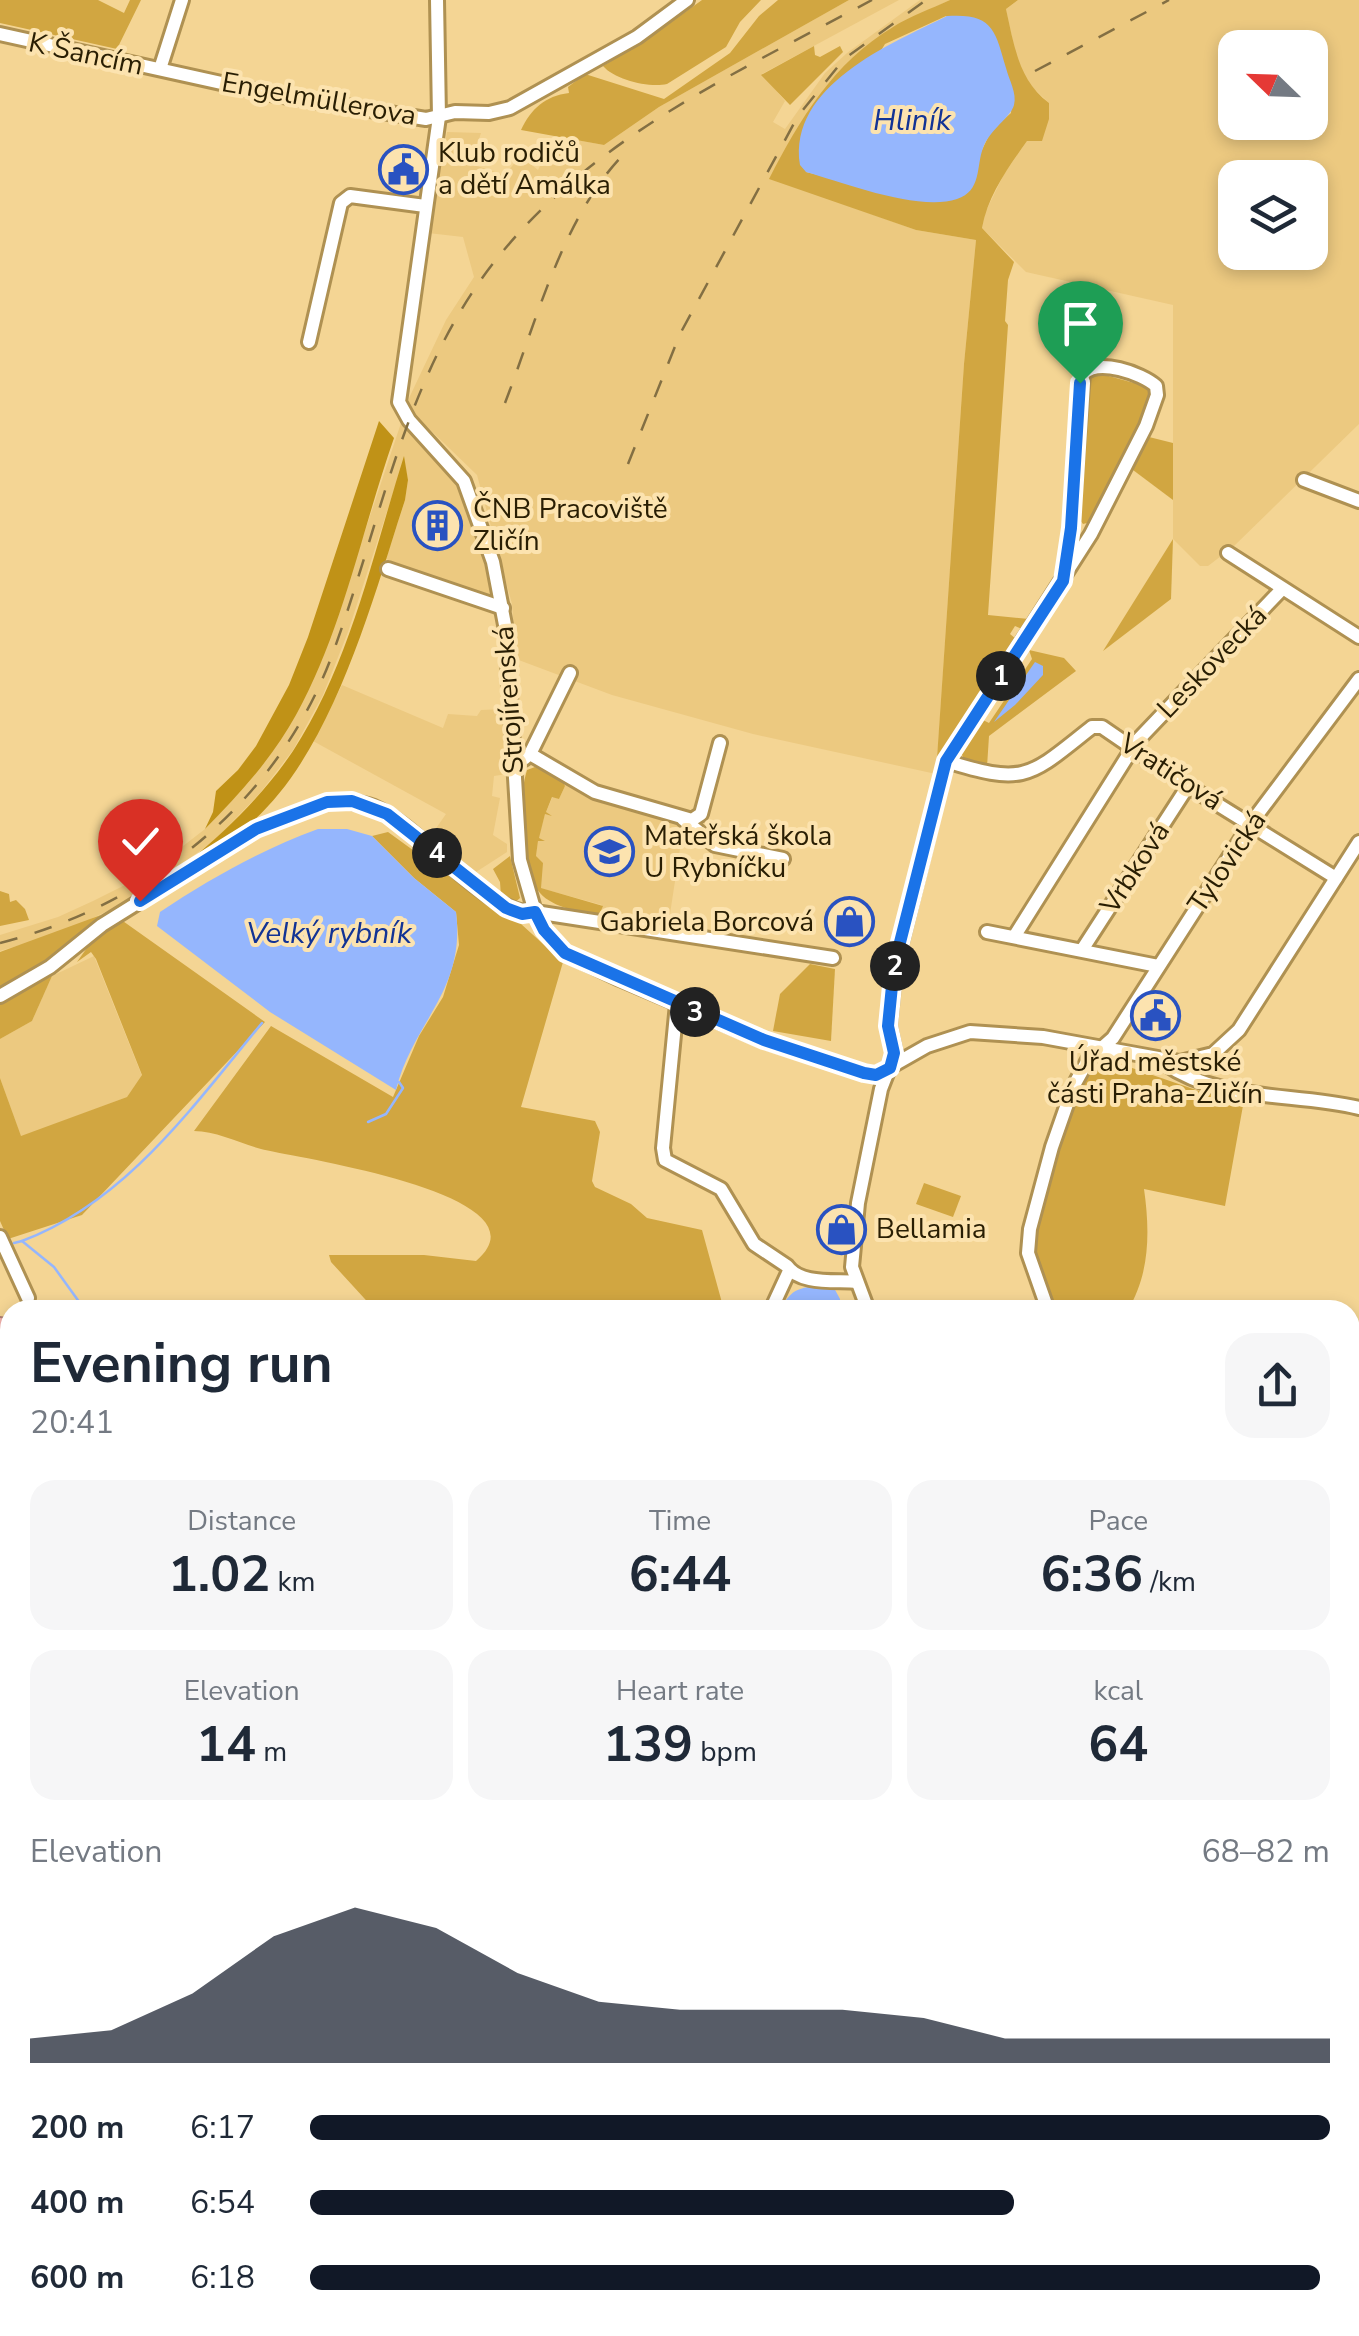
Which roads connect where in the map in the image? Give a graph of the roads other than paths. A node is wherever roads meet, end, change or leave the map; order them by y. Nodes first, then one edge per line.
1 (182, 0) edge
2 (437, 0) edge
3 (687, 0) edge
4 (0, 34) edge
5 (160, 69) junction
6 (439, 117) junction
7 (426, 206) junction
8 (309, 342) dead end
9 (1304, 480) dead end
10 (1359, 501) edge
11 (1071, 528) junction
12 (1091, 534) junction
13 (1228, 554) dead end
14 (388, 569) dead end
15 (1063, 581) junction
16 (1282, 589) junction
17 (503, 608) junction
18 (1359, 638) edge
19 (570, 673) dead end
20 (1359, 679) edge
21 (720, 743) dead end
22 (1132, 748) junction
23 (530, 754) junction
24 (946, 761) junction
25 (514, 768) junction
26 (1188, 786) junction
27 (682, 818) junction
28 (1251, 823) junction
29 (1359, 842) edge
30 (782, 859) dead end
31 (1336, 878) junction
32 (535, 912) junction
33 (986, 932) dead end
34 (1014, 937) junction
35 (1082, 950) junction
36 (833, 958) dead end
37 (1158, 966) junction
38 (0, 996) edge
39 (676, 1004) junction
40 (1100, 1048) junction
41 (1162, 1062) junction
42 (890, 1068) junction
43 (1359, 1108) edge
44 (0, 1237) edge
45 (789, 1271) junction
46 (857, 1282) junction
47 (28, 1298) dead end
48 (776, 1300) edge
49 (864, 1300) edge
50 (1044, 1300) edge

1 - 5 street, K Šancím
2 - 6 street, Strojírenská
3 - 6 street, Engelmüllerova
4 - 5 street, K Šancím
5 - 6 street, Engelmüllerova
6 - 7 street, Strojírenská
7 - 8 street
7 - 17 street, Strojírenská
9 - 10 street
11 - 12 street
11 - 12 street
11 - 15 street
12 - 15 street
13 - 16 street
14 - 17 street
15 - 24 street
16 - 18 street
16 - 22 street, Leskovecká
17 - 25 street, Strojírenská
19 - 23 street
20 - 28 street, Tylovická
21 - 27 street
22 - 24 street, Vratičová
22 - 26 street, Vratičová
22 - 34 street, Leskovecká
23 - 25 street
23 - 27 street
24 - 42 street
25 - 32 street, Strojírenská
26 - 28 street, Vratičová
26 - 35 street, Vrbková
27 - 30 street
28 - 31 street, Vratičová
28 - 37 street, Tylovická
29 - 31 street
31 - 41 street
32 - 36 street
32 - 38 street
32 - 39 street, Strojírenská
33 - 34 street
34 - 35 street
35 - 37 street
37 - 40 street, Tylovická
39 - 42 street, Strojírenská
39 - 45 street
40 - 41 street
40 - 42 street
40 - 50 street, Tylovická
41 - 43 street
42 - 46 street
44 - 47 street
45 - 46 street
45 - 48 street
46 - 49 street

